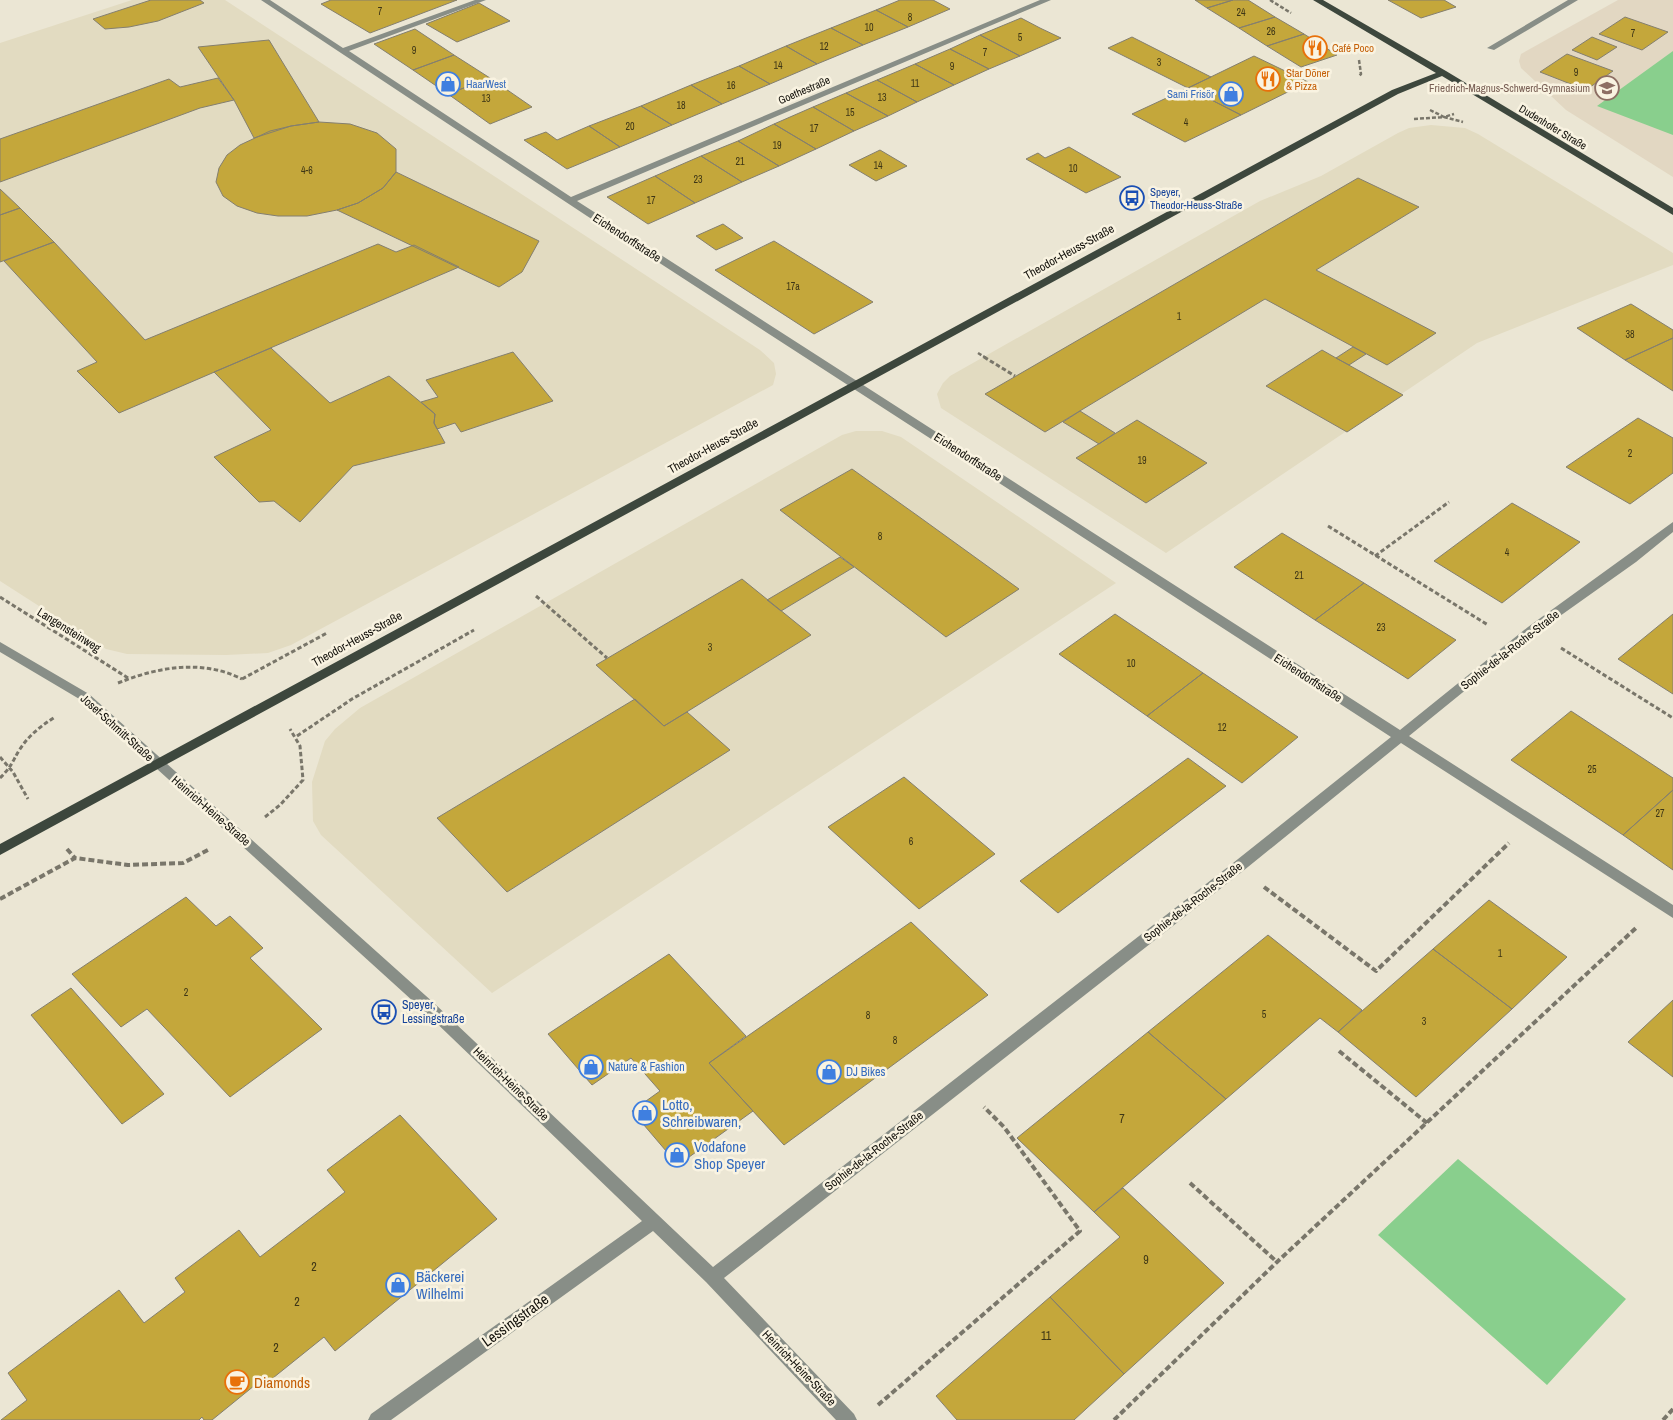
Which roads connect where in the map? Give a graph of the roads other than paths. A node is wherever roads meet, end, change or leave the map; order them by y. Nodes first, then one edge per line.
1 (265, 0) edge
2 (482, 0) edge
3 (1047, 0) edge
4 (1317, 0) edge
5 (1574, 0) edge
6 (1491, 48) dead end
7 (342, 51) junction
8 (1442, 73) junction
9 (570, 201) junction
10 (1673, 212) edge
11 (856, 385) junction
12 (1673, 526) edge
13 (0, 646) edge
14 (1400, 737) junction
15 (158, 764) junction
16 (0, 850) edge
17 (1667, 909) edge
18 (654, 1221) junction
19 (712, 1277) junction
20 (377, 1420) edge
21 (848, 1420) edge

1 - 7 street, Eichendorffstraße
2 - 7 street
3 - 9 street, Goethestraße
4 - 8 main road, Dudenhofer Straße
5 - 6 street
7 - 9 street, Eichendorffstraße
8 - 10 main road, Dudenhofer Straße
8 - 11 main road, Theodor-Heuss-Straße
9 - 11 street, Eichendorffstraße
11 - 14 street, Eichendorffstraße
11 - 15 main road, Theodor-Heuss-Straße
12 - 14 street, Sophie-de-la-Roche-Straße
13 - 15 street, Josef-Schmitt-Straße
14 - 17 street, Eichendorffstraße
14 - 19 street, Sophie-de-la-Roche-Straße
15 - 16 main road, Theodor-Heuss-Straße
15 - 18 street, Heinrich-Heine-Straße
18 - 19 street, Heinrich-Heine-Straße
18 - 20 street, Lessingstraße
19 - 21 street, Heinrich-Heine-Straße

